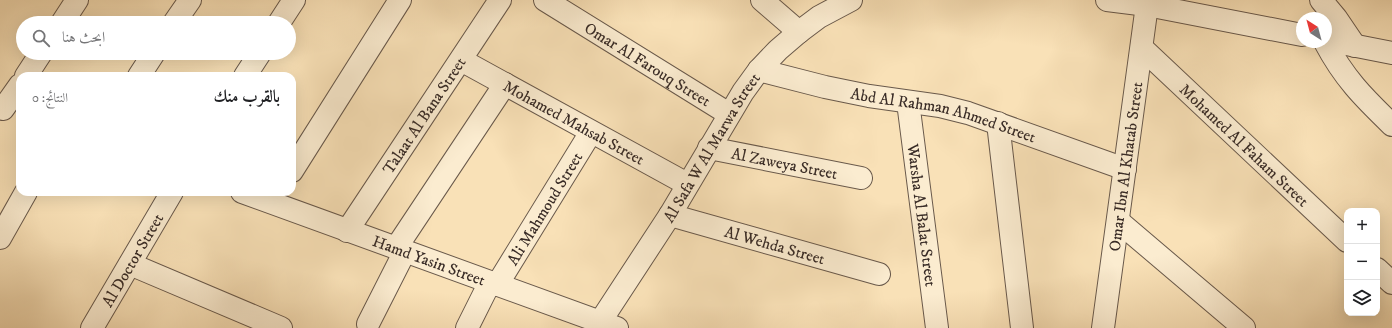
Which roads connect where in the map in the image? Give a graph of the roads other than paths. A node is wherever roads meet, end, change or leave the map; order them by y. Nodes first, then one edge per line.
1 (77, 0) edge
2 (190, 0) edge
3 (294, 0) edge
4 (400, 0) edge
5 (500, 0) edge
6 (545, 0) edge
7 (762, 0) edge
8 (850, 0) edge
9 (1108, 0) edge
10 (1321, 0) edge
11 (1158, 5) edge
12 (67, 16) edge
13 (179, 16) edge
14 (284, 16) edge
15 (798, 32) junction
16 (1296, 34) edge
17 (1332, 42) edge
18 (1355, 46) junction
19 (1142, 48) junction
20 (1330, 48) edge
21 (1392, 53) edge
22 (37, 60) edge
23 (149, 60) edge
24 (255, 60) edge
25 (461, 60) junction
26 (759, 70) junction
27 (29, 72) edge
28 (142, 72) edge
29 (248, 72) edge
30 (505, 84) junction
31 (16, 94) edge
32 (908, 102) junction
33 (8, 111) edge
34 (729, 114) junction
35 (998, 123) junction
36 (1392, 125) edge
37 (592, 132) junction
38 (709, 148) junction
39 (296, 164) edge
40 (1125, 169) junction
41 (860, 178) dead end
42 (687, 184) junction
43 (24, 196) edge
44 (170, 196) edge
45 (275, 197) edge
46 (670, 215) junction
47 (1118, 221) junction
48 (347, 231) junction
49 (0, 238) edge
50 (1344, 238) edge
51 (400, 250) junction
52 (130, 264) junction
53 (1380, 272) edge
54 (879, 274) dead end
55 (494, 283) junction
56 (1392, 283) edge
57 (573, 321) edge
58 (368, 324) dead end
59 (609, 325) edge
60 (92, 328) edge
61 (281, 328) edge
62 (467, 328) edge
63 (937, 328) edge
64 (1022, 328) edge
65 (1103, 328) edge
66 (1244, 328) edge

1 - 12 street
2 - 13 street
3 - 14 street
4 - 39 street
5 - 25 street, Talaat Al Bana Street
6 - 34 street, Omar Al Farouq Street
7 - 15 street
8 - 15 street, Al Safa W Al Marwa Street
9 - 11 street
10 - 18 street
11 - 16 street
11 - 19 street, Omar Ibn Al Khatab Street
15 - 26 street, Al Safa W Al Marwa Street
17 - 18 street
18 - 21 street
19 - 40 street, Omar Ibn Al Khatab Street
19 - 50 street, Mohamed Al Faham Street
20 - 36 street
22 - 27 street
23 - 28 street
24 - 29 street
25 - 30 street, Mohamed Mahsab Street
25 - 48 street, Talaat Al Bana Street
26 - 32 street, Abd Al Rahman Ahmed Street
26 - 34 street, Al Safa W Al Marwa Street
30 - 37 street, Mohamed Mahsab Street
30 - 51 street
31 - 33 street
32 - 35 street, Abd Al Rahman Ahmed Street
32 - 63 street, Warsha Al Balat Street
34 - 38 street, Al Safa W Al Marwa Street
35 - 40 street, Abd Al Rahman Ahmed Street
35 - 64 street
37 - 42 street, Mohamed Mahsab Street
37 - 55 street, Ali Mahmoud Street
38 - 41 street, Al Zaweya Street
38 - 42 street, Al Safa W Al Marwa Street
40 - 47 street, Omar Ibn Al Khatab Street
42 - 46 street, Al Safa W Al Marwa Street
43 - 49 street
44 - 52 street, Al Doctor Street
45 - 48 street, Hamd Yasin Street
46 - 54 street, Al Wehda Street
46 - 59 street, Al Safa W Al Marwa Street
47 - 65 street, Omar Ibn Al Khatab Street
47 - 66 street
48 - 51 street, Hamd Yasin Street
51 - 55 street, Hamd Yasin Street
51 - 58 street
52 - 60 street, Al Doctor Street
52 - 61 street
53 - 56 street
55 - 57 street, Hamd Yasin Street
55 - 62 street, Ali Mahmoud Street
57 - 59 street, Hamd Yasin Street

